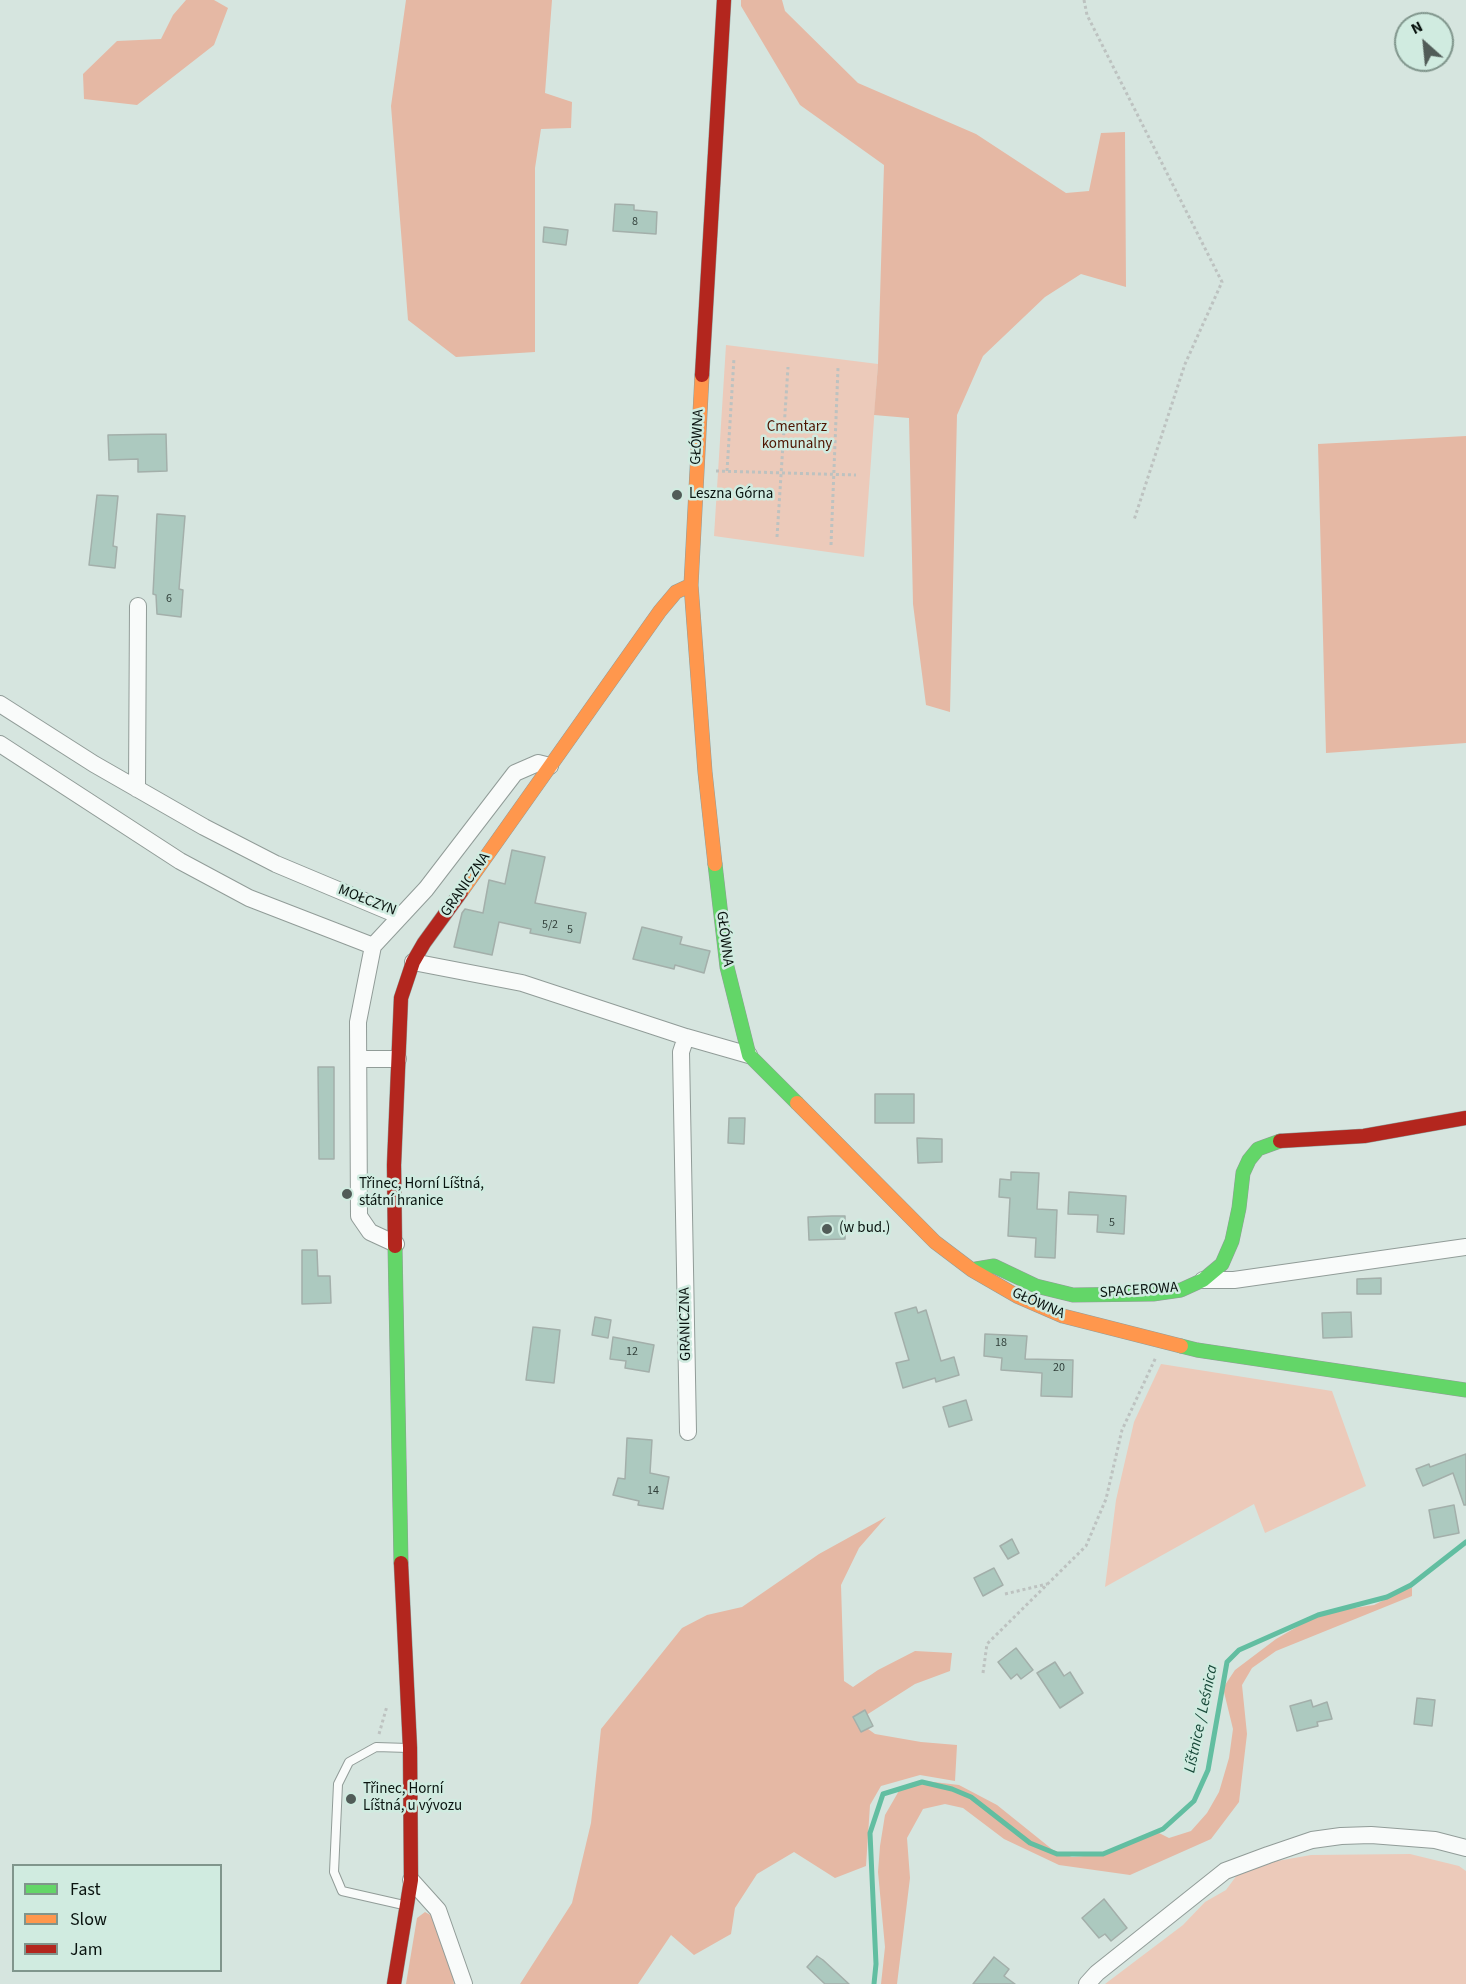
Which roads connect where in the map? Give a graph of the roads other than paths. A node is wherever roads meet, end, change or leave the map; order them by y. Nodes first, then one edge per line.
1 (724, 0) edge
2 (691, 585) junction
3 (138, 606) dead end
4 (0, 704) edge
5 (0, 744) edge
6 (550, 766) junction
7 (137, 789) junction
8 (400, 916) junction
9 (373, 946) junction
10 (413, 962) junction
11 (686, 1037) junction
12 (749, 1055) junction
13 (359, 1059) junction
14 (398, 1059) junction
15 (1466, 1118) edge
16 (396, 1244) junction
17 (1466, 1247) edge
18 (972, 1270) junction
19 (1203, 1280) junction
20 (1466, 1390) edge
21 (688, 1432) dead end
22 (410, 1748) junction
23 (1466, 1848) edge
24 (411, 1880) junction
25 (408, 1906) junction
26 (394, 1984) edge
27 (464, 1984) edge
28 (1087, 1984) edge

1 - 2 street, GŁÓWNA
2 - 6 street, GRANICZNA
2 - 12 street, GŁÓWNA
3 - 7 street
4 - 7 street, MOŁCZYN
5 - 9 street
6 - 8 street, MOŁCZYN
6 - 10 street, GRANICZNA
7 - 8 street, MOŁCZYN
8 - 9 street
9 - 13 street
10 - 11 street
10 - 14 street, GRANICZNA
11 - 12 street
11 - 21 street, GRANICZNA
12 - 18 street, GŁÓWNA
13 - 14 street
13 - 16 street
14 - 16 street, GRANICZNA
15 - 19 street, SPACEROWA
16 - 22 street, GRANICZNA
17 - 19 street
18 - 19 street, SPACEROWA
18 - 20 street, GŁÓWNA
22 - 24 street, GRANICZNA
22 - 25 lane
23 - 28 street
24 - 25 street, GRANICZNA
24 - 27 street
25 - 26 street, GRANICZNA

